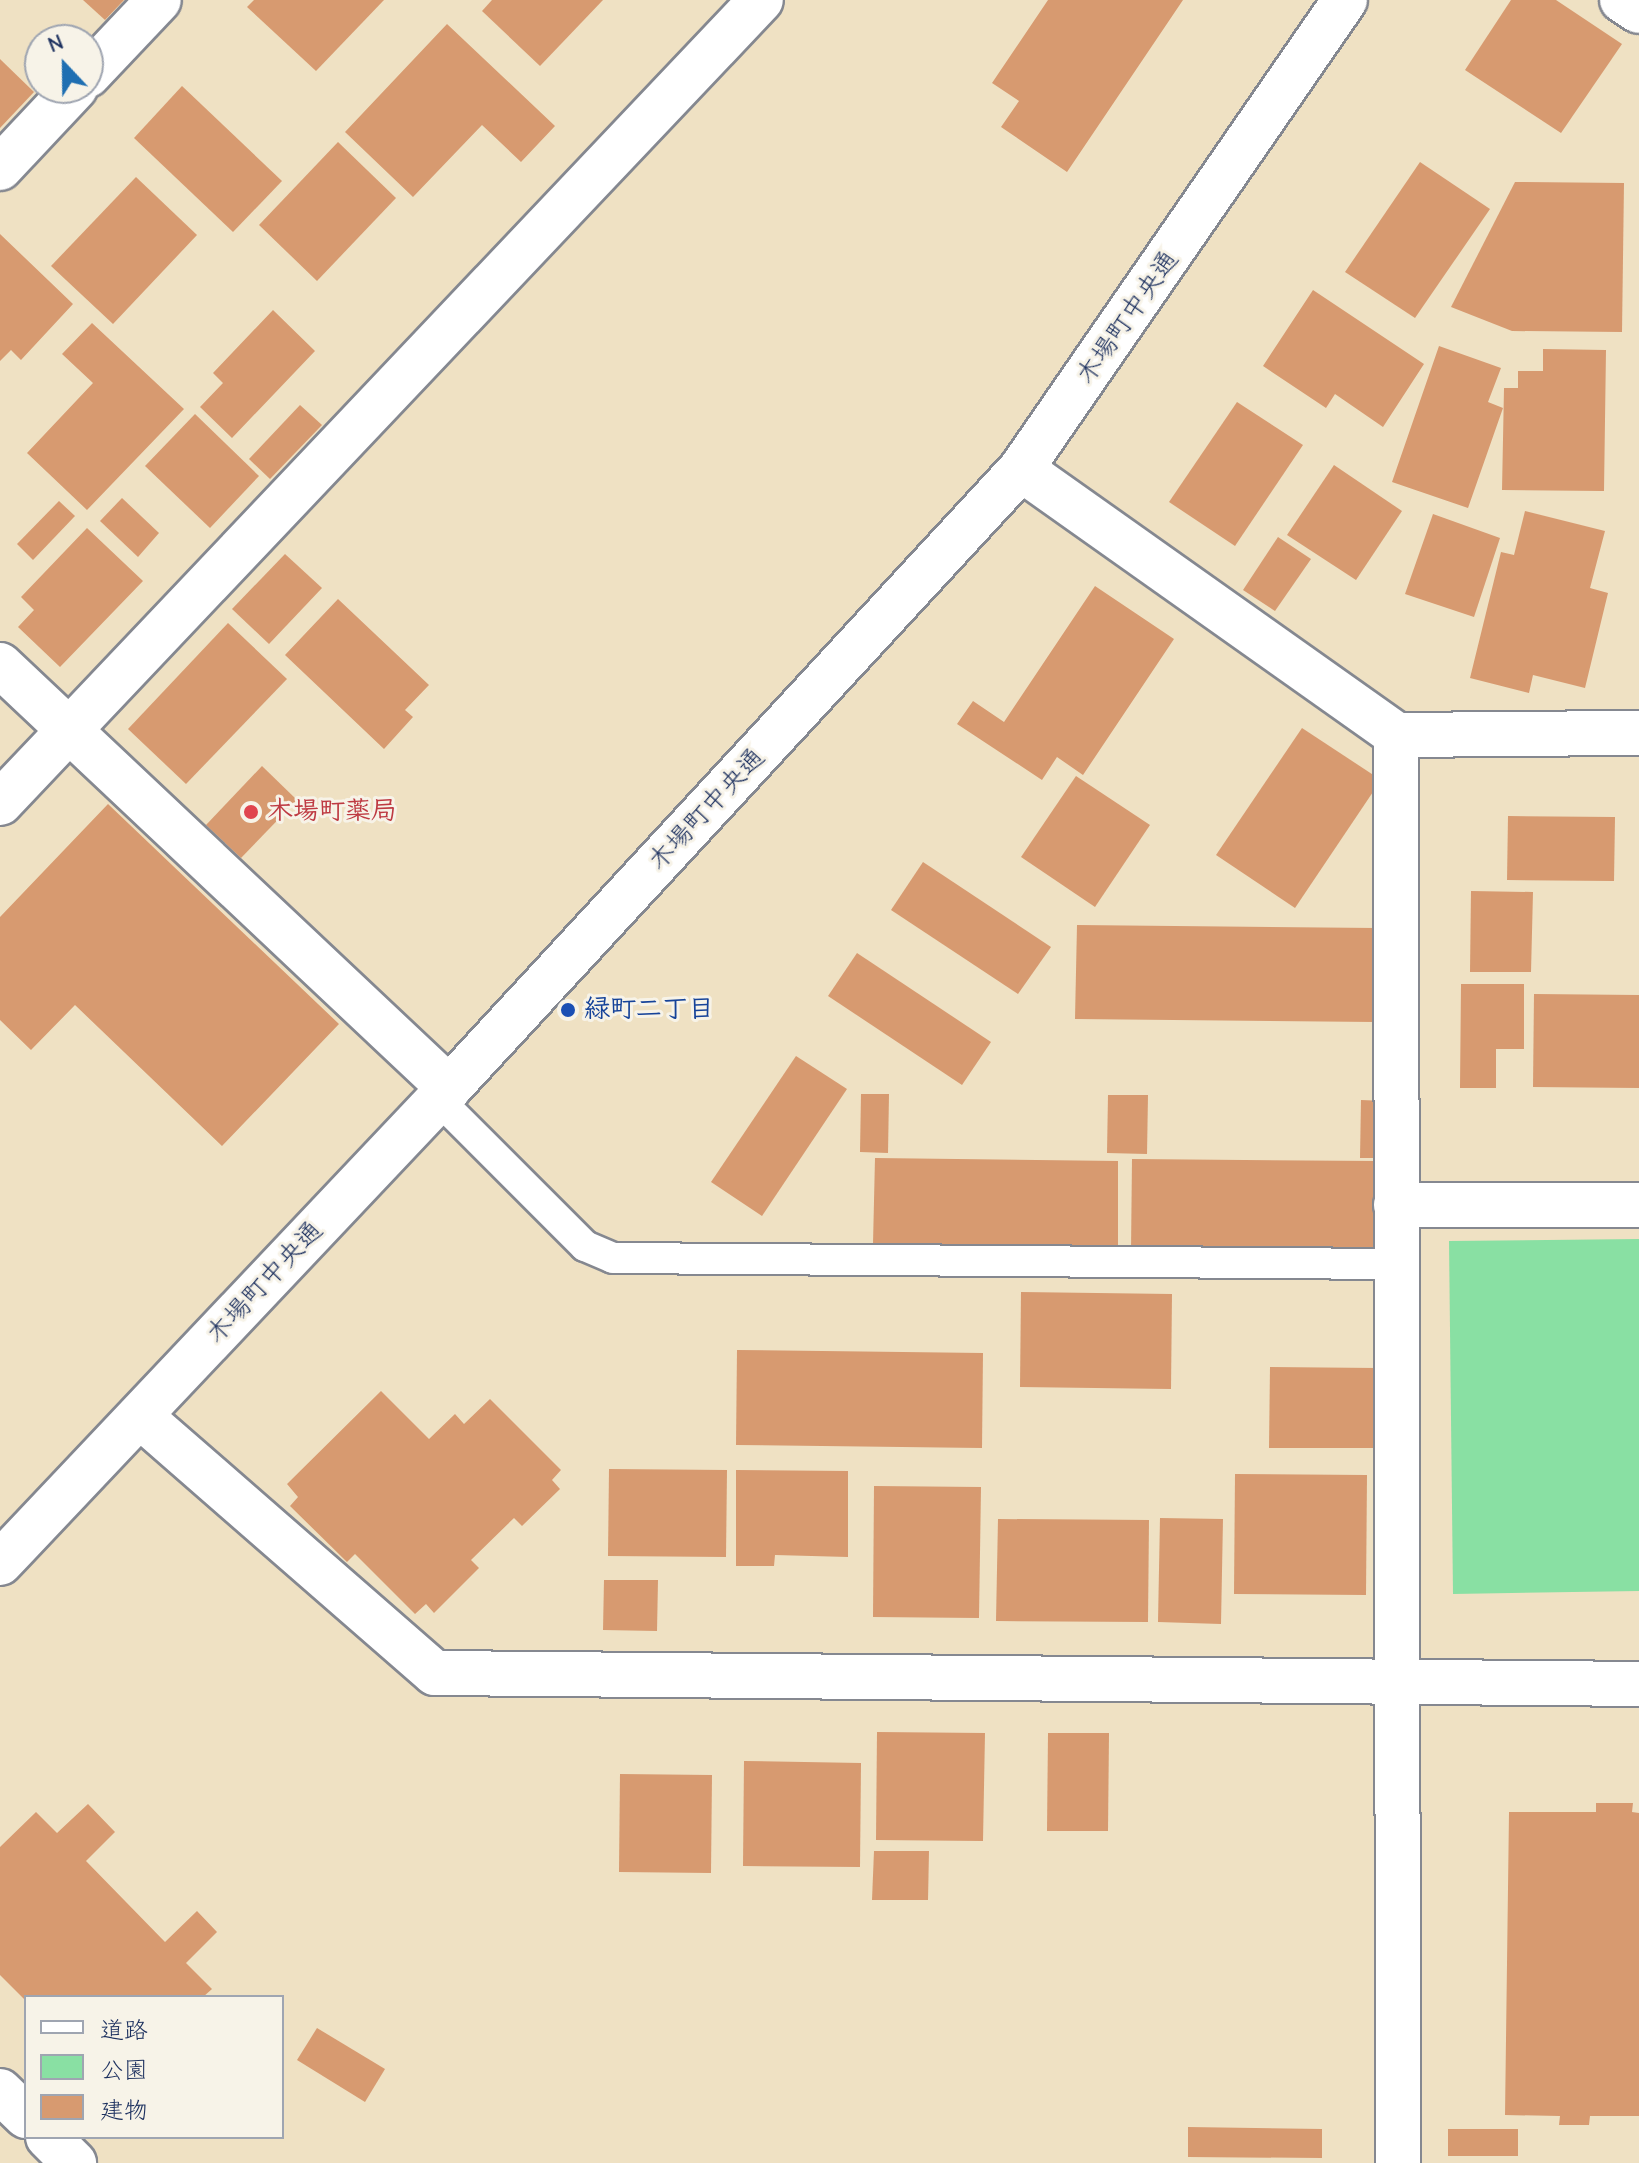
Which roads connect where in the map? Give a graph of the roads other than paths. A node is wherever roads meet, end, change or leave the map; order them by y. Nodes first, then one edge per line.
1 (159, 0) edge
2 (761, 0) edge
3 (1345, 0) edge
4 (1622, 0) edge
5 (1639, 11) edge
6 (104, 58) edge
7 (60, 104) edge
8 (0, 168) edge
9 (1021, 469) junction
10 (0, 665) edge
11 (69, 730) junction
12 (1639, 733) edge
13 (1396, 735) junction
14 (0, 803) edge
15 (444, 1094) junction
16 (1396, 1205) junction
17 (1639, 1205) edge
18 (1397, 1264) junction
19 (140, 1416) junction
20 (0, 1563) edge
21 (1397, 1683) junction
22 (1639, 1684) edge
23 (0, 2091) edge
24 (24, 2114) edge
25 (50, 2139) edge
26 (74, 2163) edge
27 (1398, 2163) edge

1 - 6 street
2 - 11 street
3 - 9 street, 木場町中央通
4 - 5 street
7 - 8 street
9 - 13 street
9 - 15 street, 木場町中央通
10 - 11 street
11 - 14 street
11 - 15 street
12 - 13 street
13 - 16 street
15 - 18 lane
15 - 19 street, 木場町中央通
16 - 17 street
16 - 18 street
18 - 21 street
19 - 20 street, 木場町中央通
19 - 21 street
21 - 22 street
21 - 27 street
23 - 24 street
25 - 26 street

